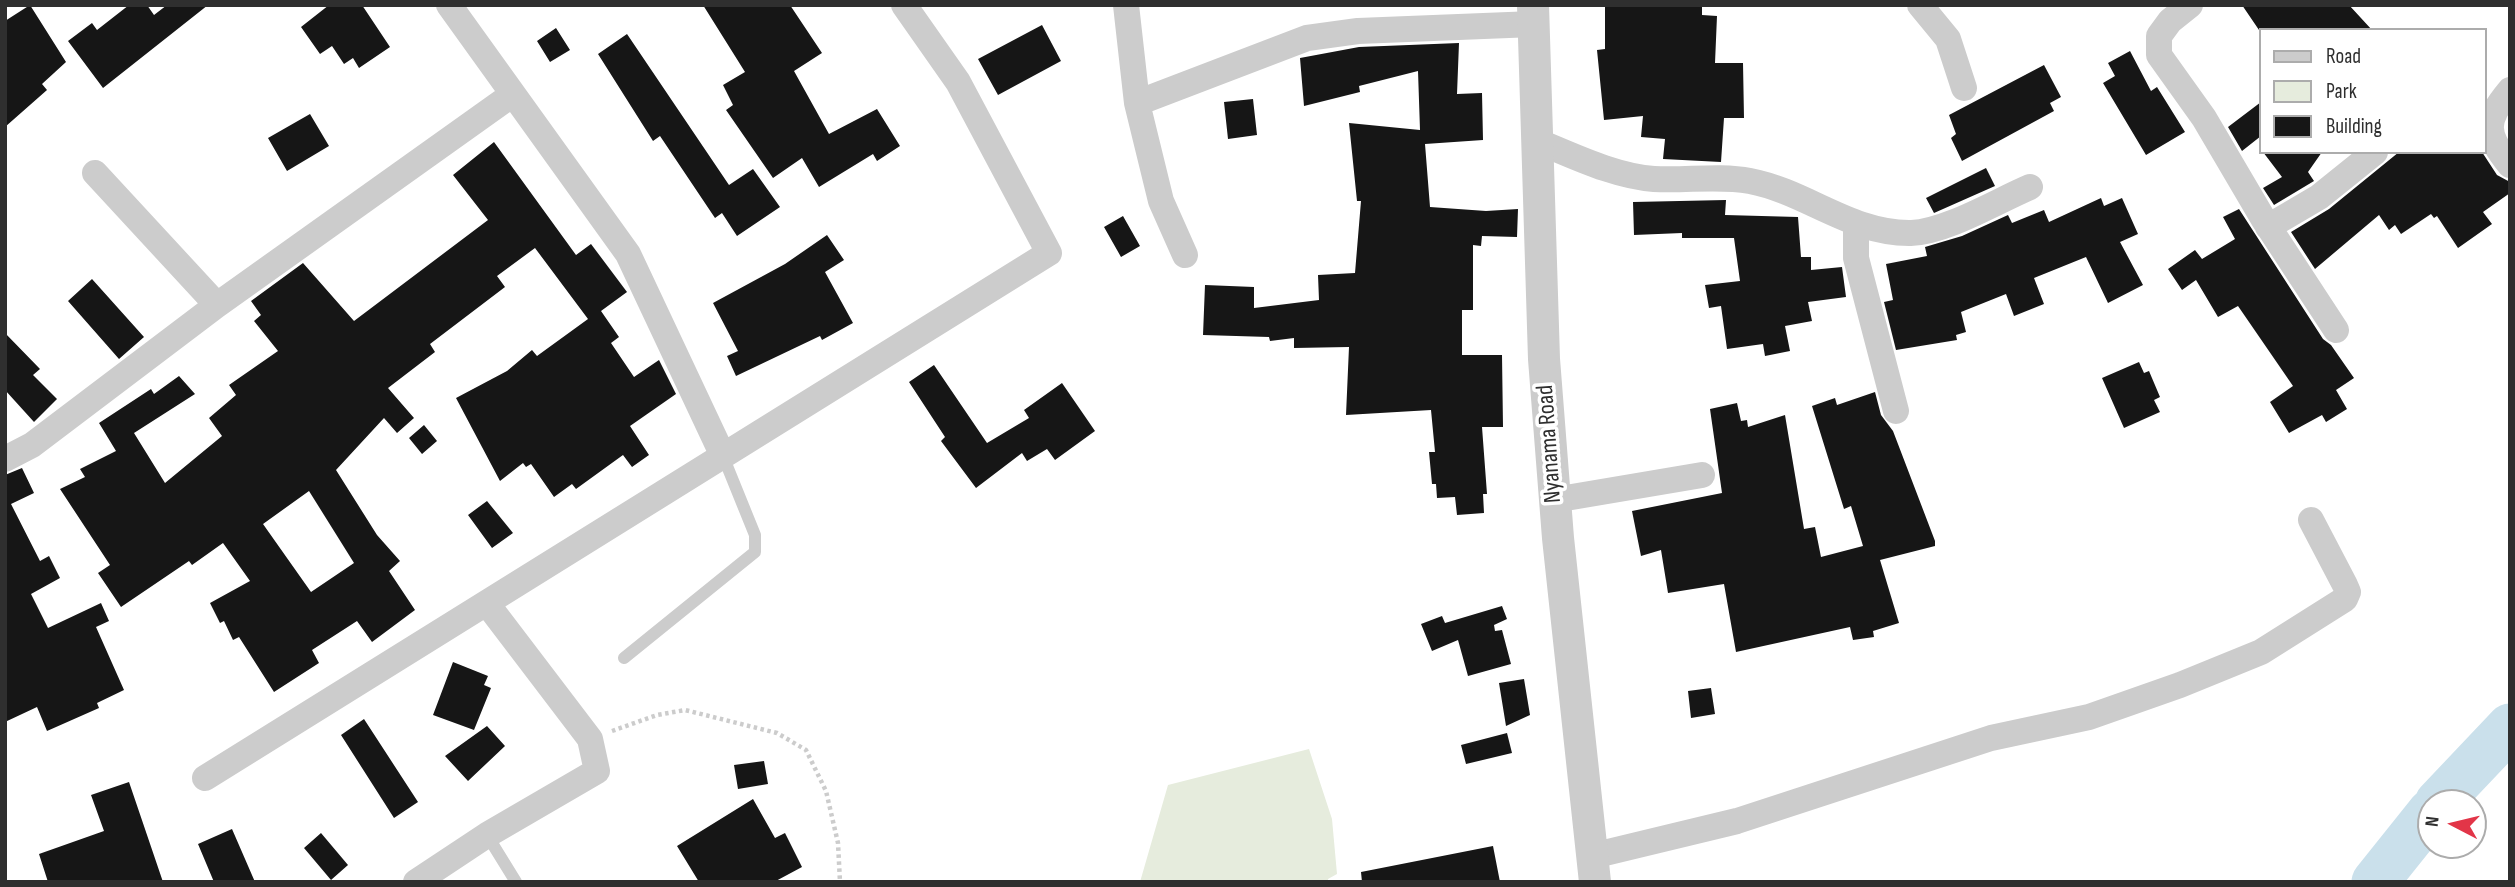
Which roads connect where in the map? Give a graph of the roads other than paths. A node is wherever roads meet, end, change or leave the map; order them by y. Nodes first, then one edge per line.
1 (449, 5) edge
2 (904, 5) edge
3 (1126, 5) edge
4 (1920, 5) edge
5 (2190, 5) edge
6 (1533, 14) edge
7 (1964, 88) dead end
8 (2510, 90) edge
9 (513, 94) junction
10 (1137, 103) junction
11 (1537, 141) junction
12 (2373, 154) edge
13 (2510, 165) edge
14 (95, 173) dead end
15 (2030, 187) dead end
16 (1856, 225) junction
17 (2268, 227) junction
18 (1185, 255) dead end
19 (217, 305) junction
20 (2336, 330) dead end
21 (1896, 411) dead end
22 (723, 456) junction
23 (5, 459) edge
24 (1702, 475) dead end
25 (1554, 500) junction
26 (2311, 520) dead end
27 (488, 605) junction
28 (624, 658) dead end
29 (205, 778) dead end
30 (487, 835) junction
31 (1593, 869) edge
32 (416, 882) edge
33 (516, 882) edge

1 - 9 street
2 - 22 street
3 - 10 street
4 - 7 street
5 - 17 street
6 - 10 street
6 - 11 street, Nyanama Road
8 - 13 street
9 - 19 street
9 - 22 street
10 - 18 street
11 - 16 street
11 - 25 street, Nyanama Road
12 - 17 street
14 - 19 street
15 - 16 street
16 - 21 street
17 - 20 street
19 - 23 street
22 - 27 street
22 - 28 lane
24 - 25 street
25 - 31 street, Nyanama Road
26 - 31 street
27 - 29 street
27 - 30 street
30 - 32 street
30 - 33 lane

